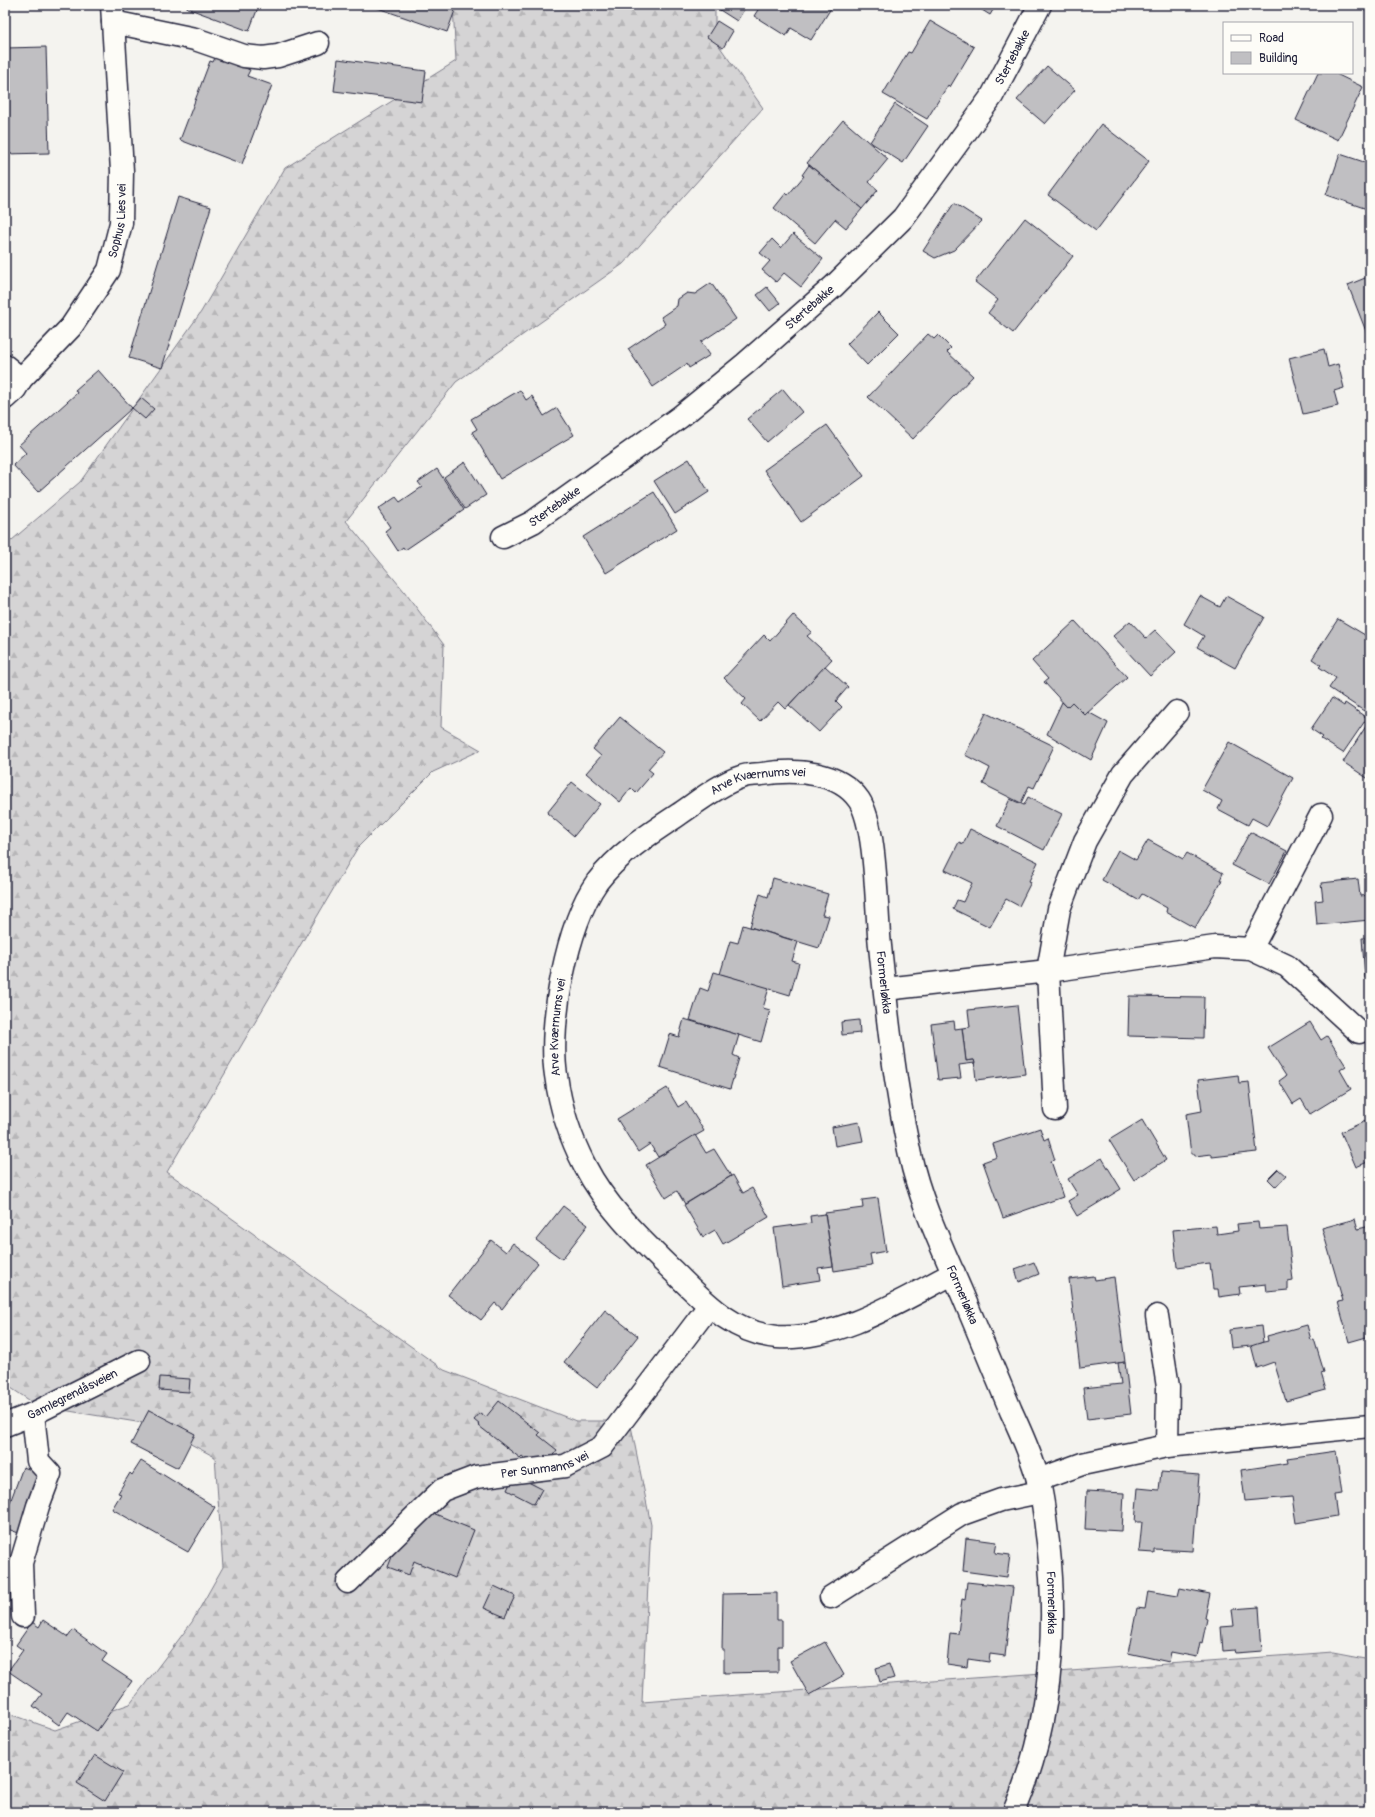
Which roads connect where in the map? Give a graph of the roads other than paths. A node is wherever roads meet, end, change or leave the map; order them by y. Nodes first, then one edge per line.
1 (1040, 5) edge
2 (112, 14) edge
3 (318, 43) dead end
4 (13, 372) edge
5 (5, 398) edge
6 (503, 537) dead end
7 (1176, 712) dead end
8 (838, 781) joint
9 (1321, 815) dead end
10 (1251, 949) junction
11 (1048, 971) junction
12 (885, 989) junction
13 (1359, 1032) dead end
14 (1055, 1109) dead end
15 (954, 1273) junction
16 (709, 1306) junction
17 (1157, 1316) dead end
18 (139, 1361) dead end
19 (33, 1414) junction
20 (5, 1425) edge
21 (1370, 1426) edge
22 (1167, 1446) junction
23 (1039, 1486) junction
24 (348, 1582) dead end
25 (831, 1597) dead end
26 (23, 1616) dead end
27 (1014, 1812) edge

1 - 6 street, Stertebakke
2 - 3 street
2 - 4 street, Sophus Lies vei
4 - 5 street, Sophus Lies vei
7 - 11 street
8 - 12 street, Formerløkka
8 - 16 street, Arve Kværnums vei
9 - 10 street
10 - 11 street
10 - 13 street
11 - 12 street
11 - 14 street
12 - 15 street, Formerløkka
15 - 16 street, Arve Kværnums vei
15 - 23 street, Formerløkka
16 - 24 street, Per Sunmanns vei
17 - 22 street
18 - 19 street, Gamlegrendåsveien
19 - 20 street, Gamlegrendåsveien
19 - 26 street
21 - 22 street
22 - 23 street
23 - 25 street
23 - 27 street, Formerløkka

